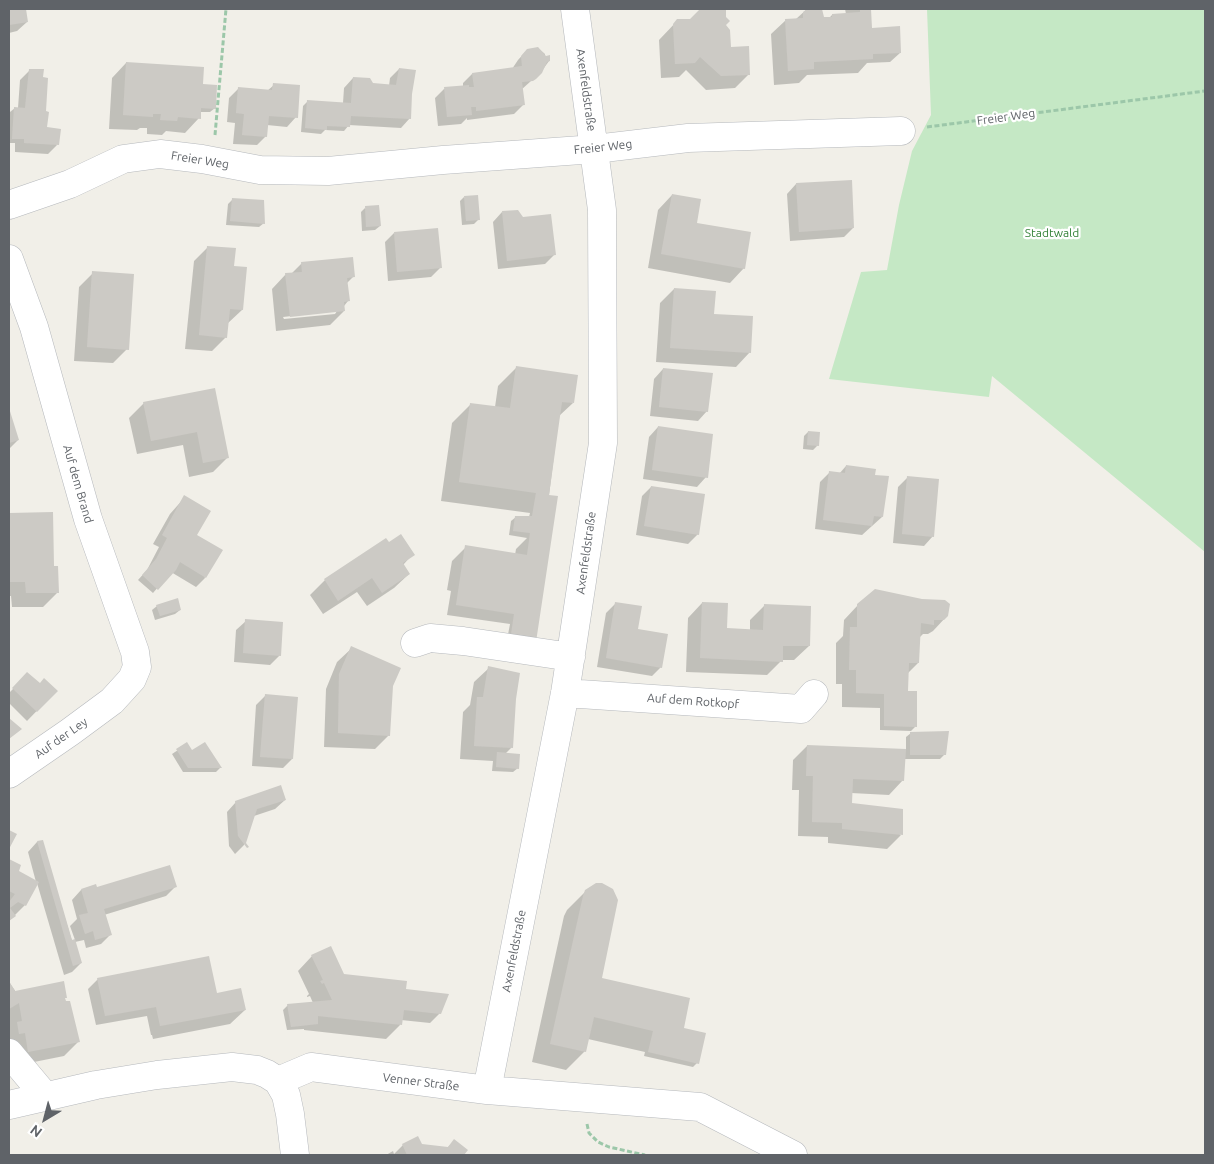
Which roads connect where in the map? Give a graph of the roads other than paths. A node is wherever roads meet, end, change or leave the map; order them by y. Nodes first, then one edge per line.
1 (575, 9) edge
2 (901, 131) road end
3 (594, 149) junction
4 (9, 205) edge
5 (9, 259) edge
6 (415, 644) dead end
7 (571, 656) junction
8 (565, 693) junction
9 (814, 694) dead end
10 (112, 701) joint
11 (9, 774) edge
12 (9, 1053) edge
13 (278, 1081) junction
14 (487, 1090) junction
15 (46, 1096) junction
16 (9, 1105) edge
17 (295, 1155) edge
18 (792, 1155) edge

1 - 3 street, Axenfeldstraße
2 - 3 street, Freier Weg
3 - 4 street, Freier Weg
3 - 7 street, Axenfeldstraße
5 - 10 street, Auf dem Brand
6 - 7 street
7 - 8 street, Axenfeldstraße
8 - 9 street, Auf dem Rotkopf
8 - 14 street, Axenfeldstraße
10 - 11 street, Auf der Ley
12 - 15 street
13 - 14 street, Venner Straße
13 - 15 street
13 - 17 street
14 - 18 street, Venner Straße
15 - 16 street

